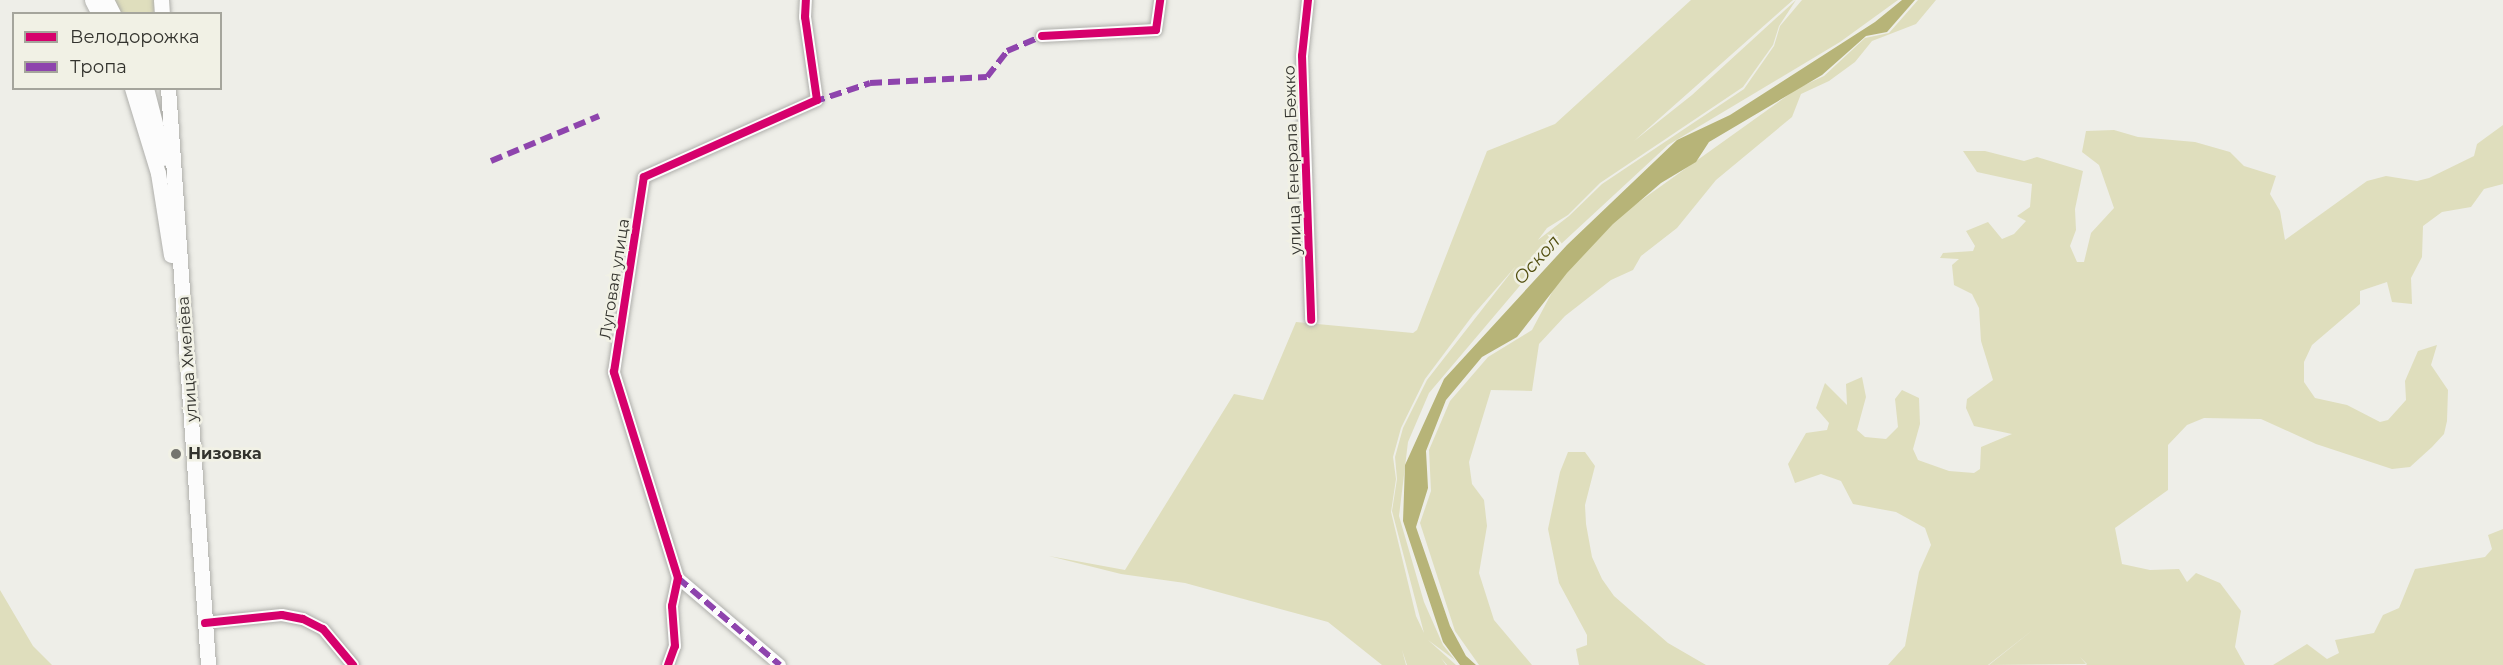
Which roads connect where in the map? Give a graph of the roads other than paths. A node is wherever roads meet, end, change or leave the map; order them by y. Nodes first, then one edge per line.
1 (806, 0) edge
2 (1160, 0) edge
3 (1308, 0) edge
4 (1042, 36) dead end
5 (133, 90) edge
6 (147, 90) edge
7 (168, 90) edge
8 (178, 229) junction
9 (1311, 320) dead end
10 (678, 578) junction
11 (205, 623) junction
12 (208, 665) edge
13 (353, 665) edge
14 (668, 665) edge
15 (780, 665) edge

1 - 10 street, Луговая улица
2 - 4 street
3 - 9 street, улица Генерала Бежко
5 - 11 main road
6 - 8 main road
7 - 8 main road, улица Хмелёва
8 - 11 main road, улица Хмелёва
10 - 14 street, Луговая улица
10 - 15 street
11 - 12 main road, улица Хмелёва
11 - 13 street

